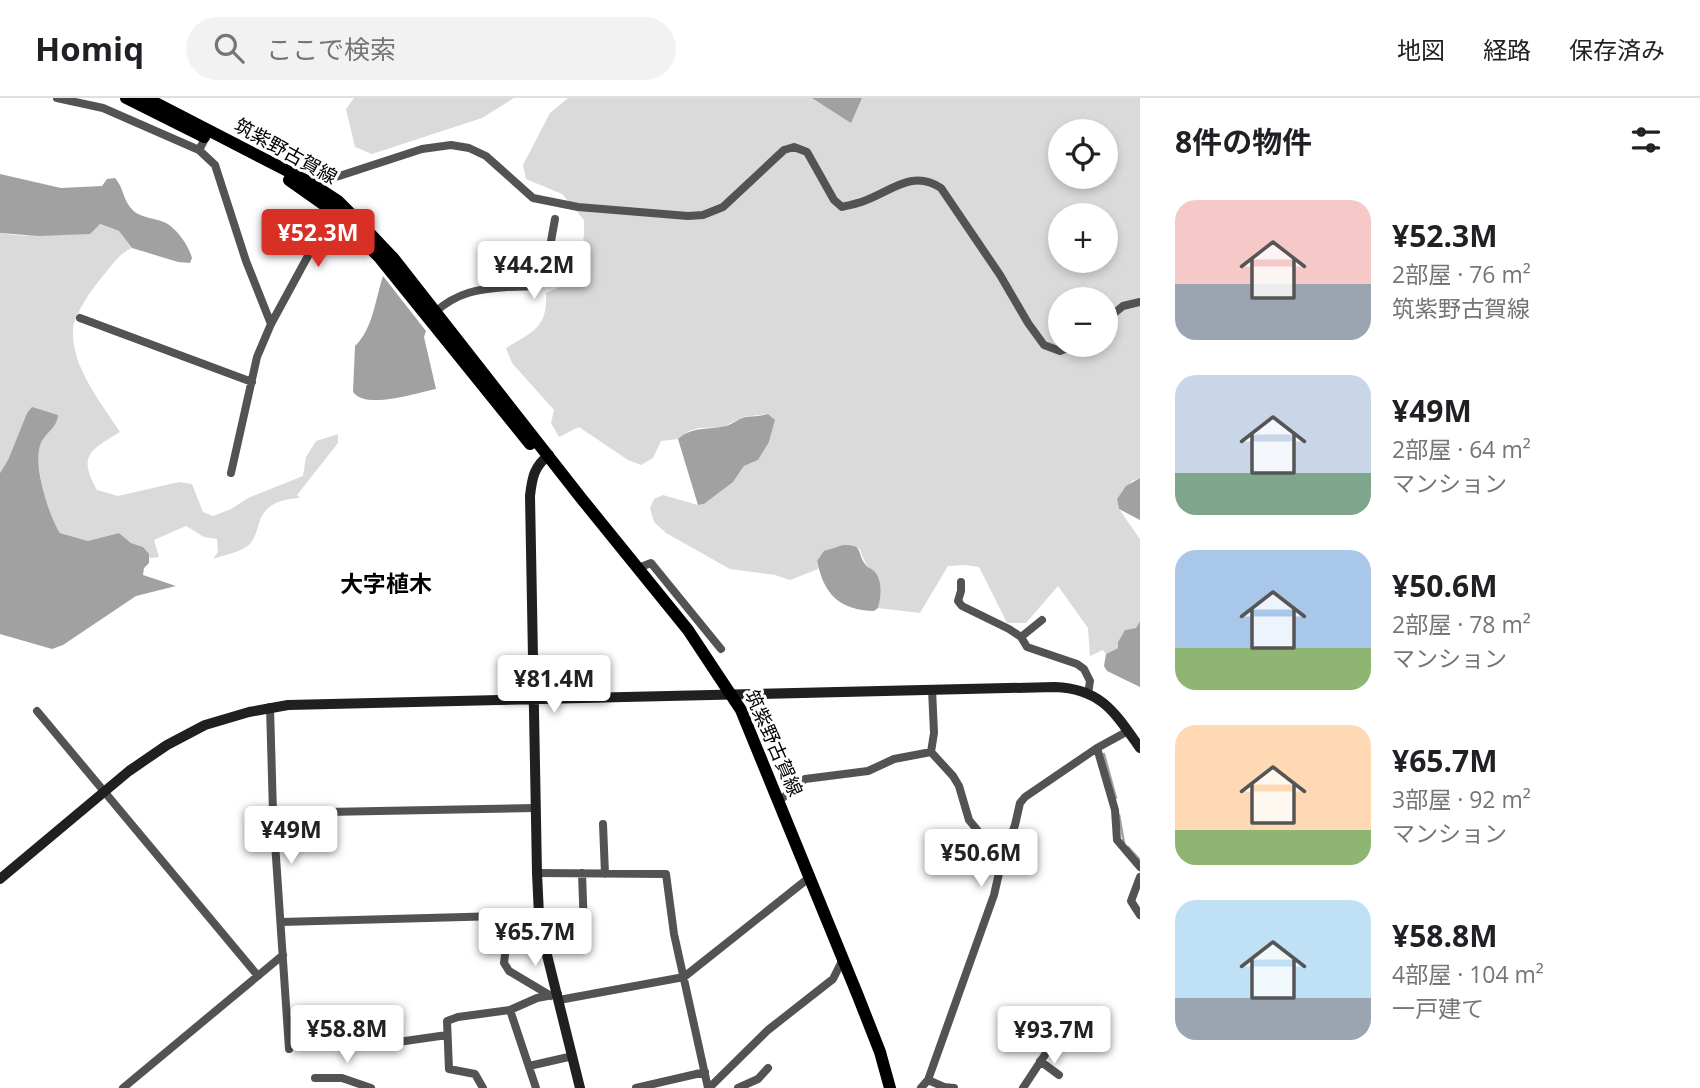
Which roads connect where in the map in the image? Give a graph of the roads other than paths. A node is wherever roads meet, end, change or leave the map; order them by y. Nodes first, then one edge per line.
1 (57, 98) edge
2 (126, 98) edge
3 (146, 98) edge
4 (208, 134) junction
5 (199, 150) junction
6 (314, 191) junction
7 (335, 206) junction
8 (555, 219) dead end
9 (1140, 302) edge
10 (1118, 311) edge
11 (435, 312) junction
12 (80, 318) dead end
13 (271, 324) junction
14 (1048, 346) edge
15 (252, 382) junction
16 (549, 455) junction
17 (231, 474) dead end
18 (638, 568) junction
19 (961, 582) dead end
20 (1042, 620) dead end
21 (1021, 637) junction
22 (721, 649) dead end
23 (932, 689) junction
24 (1088, 694) junction
25 (732, 695) junction
26 (534, 699) junction
27 (270, 708) junction
28 (37, 711) dead end
29 (1128, 732) junction
30 (1097, 748) junction
31 (1140, 748) edge
32 (931, 752) junction
33 (106, 792) junction
34 (779, 801) junction
35 (536, 808) junction
36 (273, 813) junction
37 (603, 824) dead end
38 (1002, 860) junction
39 (1140, 867) edge
40 (537, 873) junction
41 (582, 873) junction
42 (605, 874) junction
43 (810, 877) junction
44 (1140, 877) edge
45 (0, 879) edge
46 (540, 915) junction
47 (1140, 915) edge
48 (281, 922) junction
49 (584, 930) dead end
50 (506, 946) dead end
51 (283, 955) junction
52 (844, 959) junction
53 (258, 976) junction
54 (684, 977) junction
55 (556, 996) junction
56 (510, 1010) junction
57 (1062, 1029) dead end
58 (447, 1035) junction
59 (1023, 1036) dead end
60 (384, 1044) dead end
61 (289, 1049) dead end
62 (1048, 1050) junction
63 (573, 1056) junction
64 (1040, 1061) junction
65 (529, 1066) junction
66 (768, 1068) dead end
67 (705, 1072) junction
68 (1059, 1075) dead end
69 (315, 1078) dead end
70 (928, 1080) junction
71 (750, 1086) edge
72 (123, 1088) edge
73 (372, 1088) edge
74 (482, 1088) edge
75 (536, 1088) edge
76 (580, 1088) edge
77 (636, 1088) edge
78 (708, 1088) edge
79 (738, 1088) edge
80 (890, 1088) edge
81 (921, 1088) edge
82 (954, 1088) edge
83 (1023, 1088) edge

1 - 5 street
2 - 4 main road, 筑紫野古賀線
3 - 4 main road, 筑紫野古賀線
4 - 5 street
4 - 6 main road, 筑紫野古賀線
5 - 13 street
6 - 7 main road, 筑紫野古賀線
6 - 14 street
7 - 11 main road, 筑紫野古賀線
7 - 13 street
7 - 16 main road, 筑紫野古賀線
8 - 11 street
9 - 10 street
11 - 16 main road, 筑紫野古賀線
12 - 15 street
13 - 15 street
15 - 17 street
16 - 18 main road, 筑紫野古賀線
16 - 26 street
18 - 22 street
18 - 25 main road, 筑紫野古賀線
19 - 21 street
20 - 21 street
21 - 24 street
23 - 24 street
23 - 25 street
23 - 32 street
24 - 29 street
25 - 26 street
25 - 34 main road, 筑紫野古賀線
26 - 27 street
26 - 35 street
27 - 33 street
27 - 36 street
28 - 33 street
29 - 30 street
29 - 31 street
30 - 38 street
30 - 39 street
32 - 34 street
32 - 38 street
33 - 45 street
33 - 53 street
34 - 43 main road, 筑紫野古賀線
35 - 36 street
35 - 40 street
36 - 48 street
37 - 42 street
38 - 70 street
40 - 41 street
40 - 46 street
41 - 42 street
41 - 49 street
42 - 54 street
43 - 52 main road, 筑紫野古賀線
43 - 54 street
44 - 47 street
46 - 48 street
46 - 55 street
48 - 51 street
50 - 55 street
51 - 53 street
51 - 61 street
52 - 78 street
52 - 80 main road, 筑紫野古賀線
53 - 72 street
54 - 55 street
54 - 67 street
55 - 56 street
55 - 63 street
56 - 58 street
56 - 65 street
57 - 62 street
58 - 60 street
58 - 74 street
59 - 62 street
62 - 64 street
63 - 65 street
63 - 76 street
64 - 68 street
64 - 83 street
65 - 75 street
66 - 71 street
67 - 77 street
67 - 78 street
69 - 73 street
70 - 81 street
70 - 82 street
71 - 79 street

